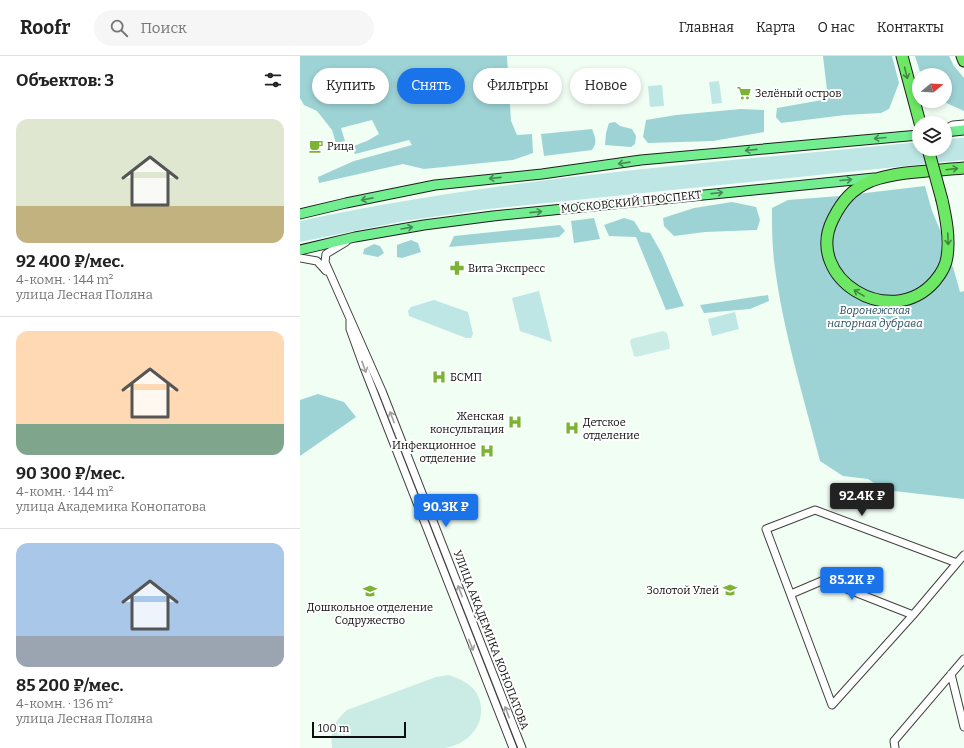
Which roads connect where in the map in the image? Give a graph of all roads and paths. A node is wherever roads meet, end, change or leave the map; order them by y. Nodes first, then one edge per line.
1 (902, 56) edge
2 (962, 56) edge
3 (964, 61) edge
4 (918, 116) edge
5 (964, 124) edge
6 (952, 126) edge
7 (964, 130) edge
8 (952, 131) edge
9 (912, 136) edge
10 (930, 156) edge
11 (964, 168) edge
12 (885, 177) junction
13 (300, 214) edge
14 (355, 237) junction
15 (300, 250) edge
16 (300, 258) edge
17 (330, 276) junction
18 (350, 317) junction
19 (964, 555) edge
20 (957, 563) junction
21 (791, 594) junction
22 (913, 615) junction
23 (964, 659) edge
24 (951, 674) junction
25 (964, 727) edge
26 (512, 748) edge
27 (522, 748) edge
28 (895, 748) edge

1 -> 4 highway
2 - 3 highway
5 - 6 street
7 - 8 main road
9 -> 13 main road
10 -> 12 highway, bridge
12 -> 11 highway, МОСКОВСКИЙ ПРОСПЕКТ
14 -> 12 main road, МОСКОВСКИЙ ПРОСПЕКТ
14 - 15 main road, МОСКОВСКИЙ ПРОСПЕКТ
14 - 17 street
16 - 17 street
17 - 18 street, УЛИЦА АКАДЕМИКА КОНОПАТОВА
18 -> 26 street, УЛИЦА АКАДЕМИКА КОНОПАТОВА
27 -> 18 street, УЛИЦА АКАДЕМИКА КОНОПАТОВА
19 - 20 street
20 - 21 street
20 - 22 street
21 - 22 street
21 - 22 street
23 - 24 street
24 - 25 street
24 - 28 street

